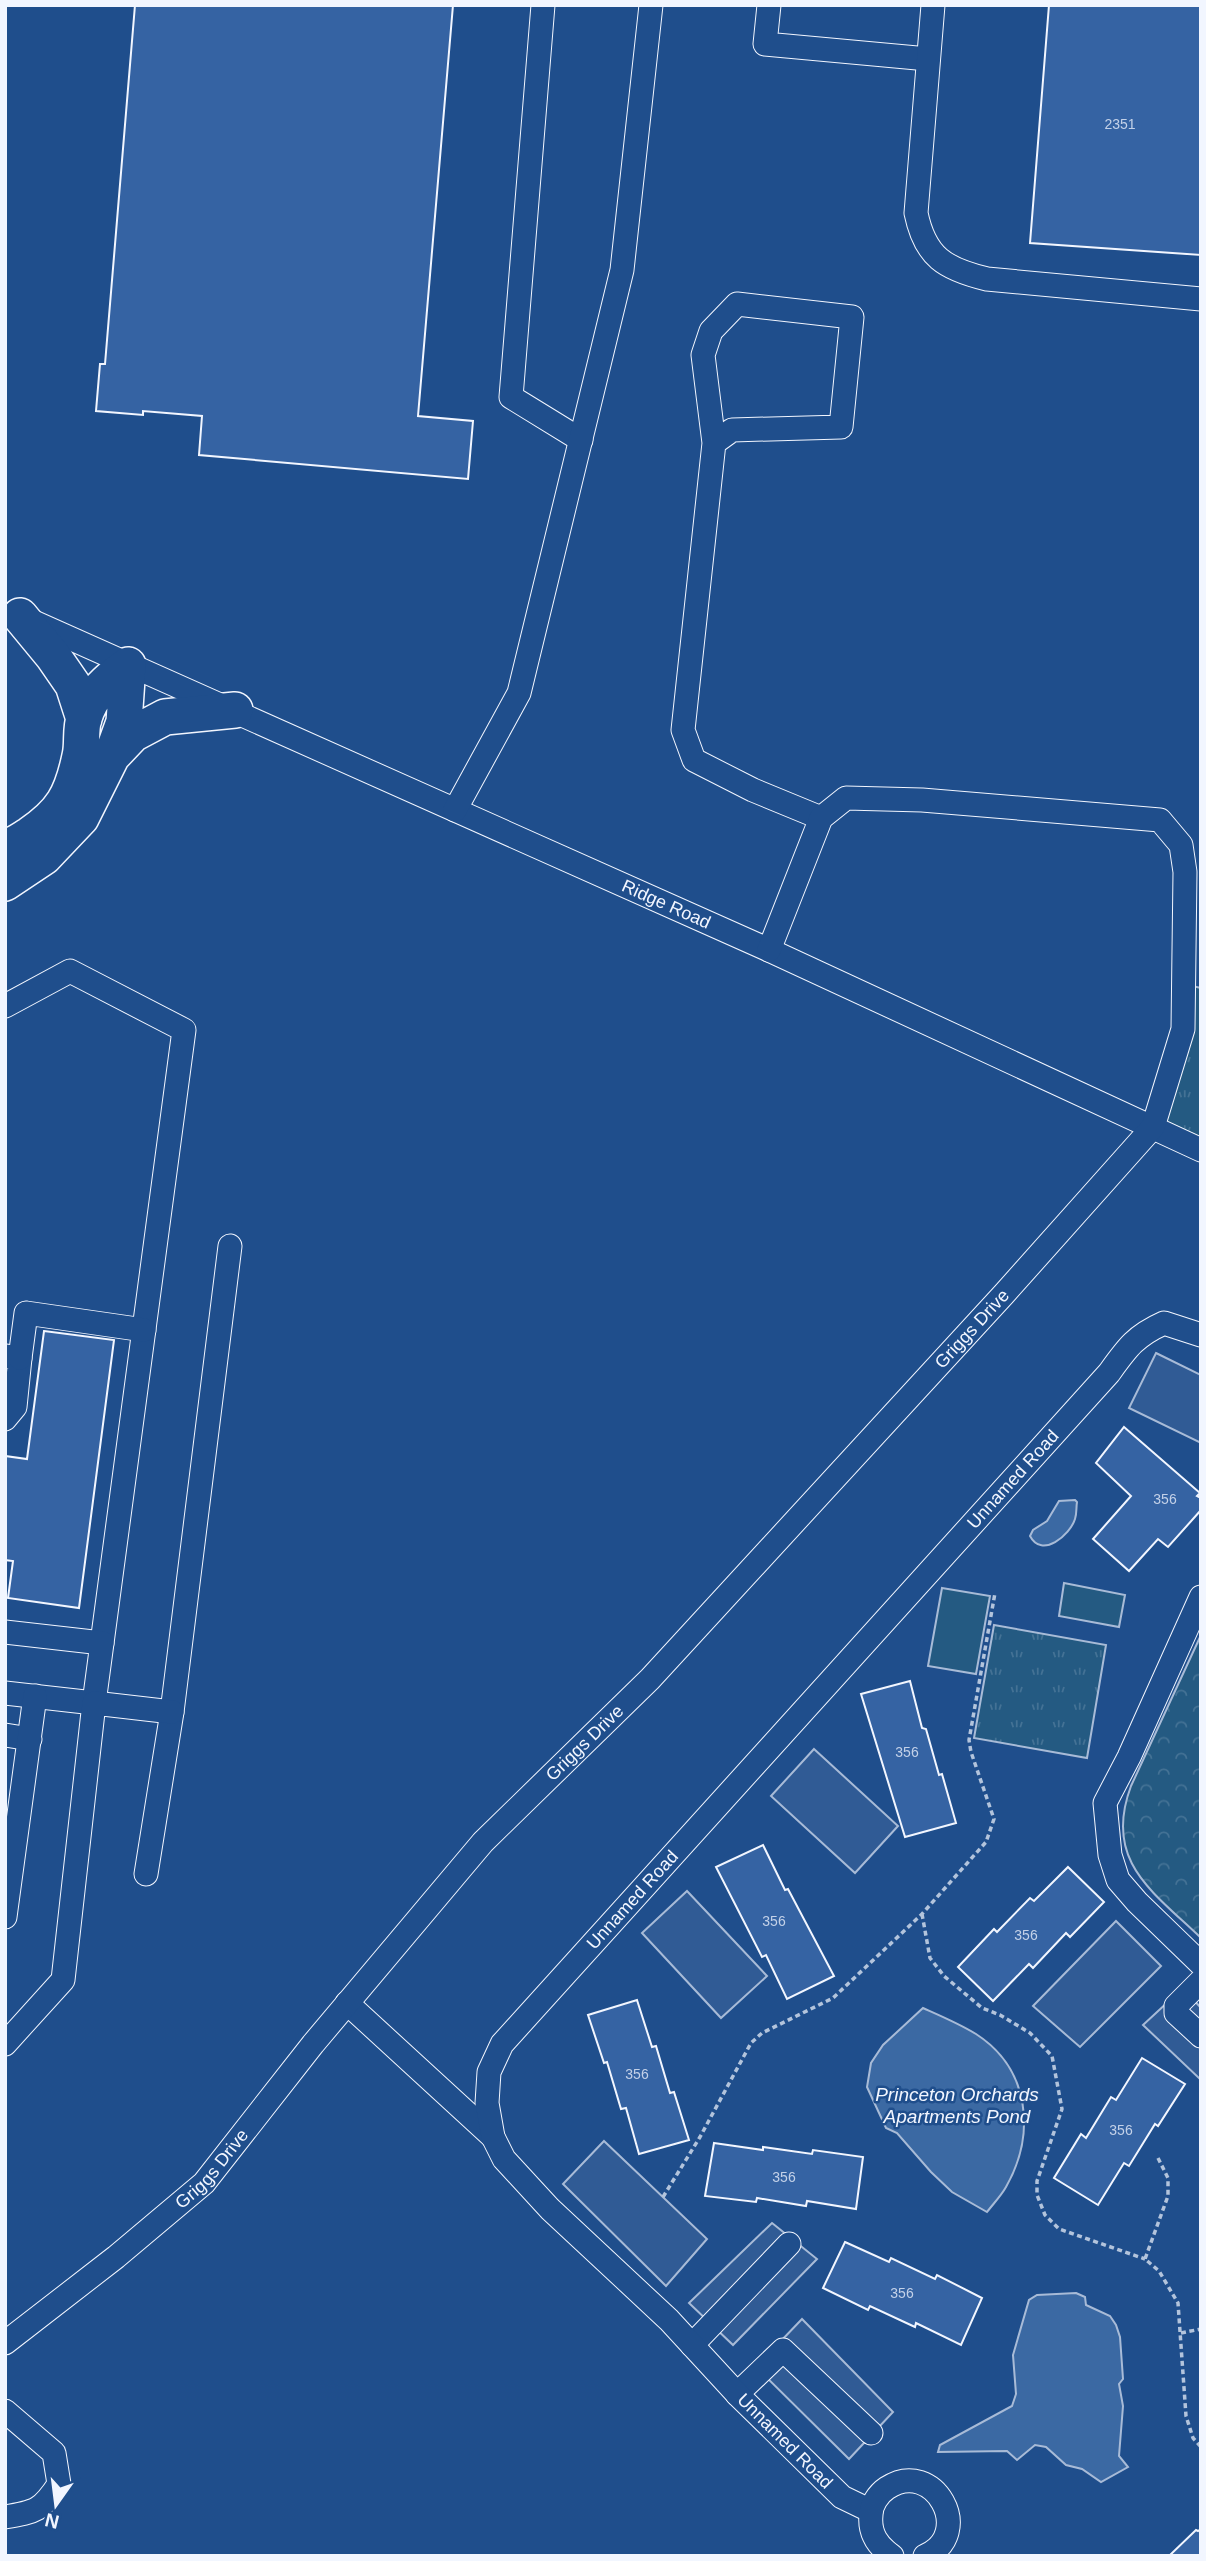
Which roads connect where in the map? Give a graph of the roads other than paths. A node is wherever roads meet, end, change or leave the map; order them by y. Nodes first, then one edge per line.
1 (543, 5) edge
2 (651, 5) edge
3 (769, 5) edge
4 (933, 5) edge
5 (928, 59) junction
6 (1201, 299) edge
7 (581, 440) junction
8 (713, 443) junction
9 (13, 613) edge
10 (128, 665) junction
11 (235, 710) junction
12 (83, 719) junction
13 (111, 758) junction
14 (455, 810) junction
15 (821, 818) junction
16 (5, 847) edge
17 (5, 883) edge
18 (769, 950) junction
19 (1192, 972) edge
20 (5, 1006) edge
21 (1201, 1013) edge
22 (1183, 1029) junction
23 (1153, 1127) junction
24 (1201, 1150) edge
25 (230, 1246) dead end
26 (144, 1330) junction
27 (1201, 1335) edge
28 (13, 1357) edge
29 (5, 1419) edge
30 (1201, 1597) edge
31 (5, 1632) edge
32 (102, 1643) junction
33 (5, 1693) edge
34 (35, 1696) junction
35 (94, 1703) junction
36 (172, 1712) junction
37 (5, 1735) edge
38 (30, 1739) junction
39 (146, 1874) dead end
40 (5, 1917) edge
41 (1201, 1964) edge
42 (1201, 1982) edge
43 (347, 2003) junction
44 (1201, 2036) edge
45 (5, 2044) edge
46 (493, 2137) junction
47 (789, 2244) dead end
48 (5, 2343) edge
49 (692, 2345) junction
50 (737, 2394) junction
51 (5, 2411) edge
52 (871, 2433) dead end
53 (871, 2511) junction
54 (5, 2517) edge
55 (932, 2555) edge
56 (892, 2556) edge

1 - 7 street
2 - 7 street
3 - 5 street
4 - 5 street
5 - 6 street
7 - 14 street
8 - 8 street
8 - 15 street
9 - 10 street, Ridge Road
9 - 12 highway
10 - 11 street, Ridge Road
10 - 12 highway
10 - 13 highway
11 - 13 highway
11 - 14 street, Ridge Road
12 - 16 highway
13 - 17 highway
14 - 18 street, Ridge Road
15 - 18 street
15 - 19 street
18 - 23 street, Ridge Road
19 - 22 street
20 - 26 street
21 - 22 street
22 - 23 street
23 - 24 street, Ridge Road
23 - 43 street, Griggs Drive
25 - 36 street
26 - 28 street
26 - 32 street
27 - 46 street, Unnamed Road
28 - 29 street
30 - 41 street
31 - 32 street
32 - 35 street
33 - 34 street
34 - 35 street
34 - 38 street
35 - 36 street
35 - 45 street
36 - 39 street
37 - 38 street
38 - 40 street
42 - 44 street
43 - 46 street
43 - 48 street, Griggs Drive
46 - 49 street, Unnamed Road
47 - 49 street
49 - 50 street, Unnamed Road
50 - 52 street
50 - 53 street, Unnamed Road
51 - 54 street
53 - 55 street
53 - 56 street

